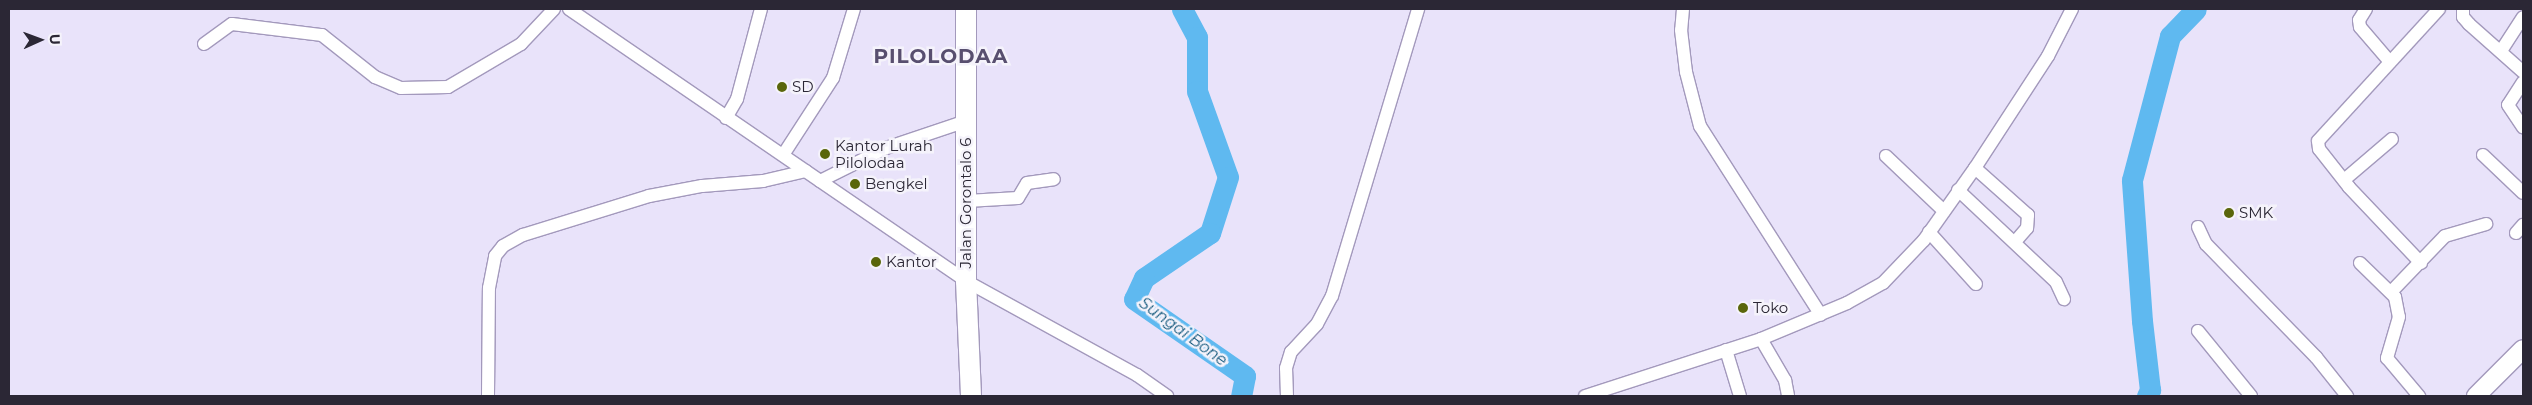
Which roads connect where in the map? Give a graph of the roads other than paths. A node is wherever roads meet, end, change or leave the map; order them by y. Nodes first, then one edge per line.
1 (554, 9) edge
2 (569, 9) edge
3 (760, 9) edge
4 (854, 9) edge
5 (966, 9) edge
6 (1418, 9) edge
7 (1683, 9) edge
8 (2072, 9) edge
9 (2366, 9) edge
10 (2439, 9) edge
11 (2462, 10) edge
12 (2523, 17) edge
13 (204, 44) dead end
14 (2501, 51) junction
15 (2390, 62) junction
16 (2523, 72) edge
17 (2523, 82) edge
18 (726, 118) junction
19 (966, 121) junction
20 (2523, 127) edge
21 (2392, 139) dead end
22 (783, 155) junction
23 (2483, 155) dead end
24 (1886, 156) dead end
25 (1975, 168) junction
26 (806, 171) junction
27 (1054, 180) dead end
28 (2344, 180) junction
29 (820, 181) junction
30 (1958, 190) junction
31 (2523, 193) edge
32 (967, 201) junction
33 (1944, 211) junction
34 (2486, 224) dead end
35 (2198, 227) dead end
36 (1929, 232) junction
37 (2015, 242) junction
38 (2360, 263) dead end
39 (2421, 263) junction
40 (966, 281) junction
41 (1976, 284) dead end
42 (2392, 291) junction
43 (2064, 299) dead end
44 (1821, 314) junction
45 (2198, 331) dead end
46 (1761, 339) junction
47 (2523, 349) edge
48 (1726, 350) junction
49 (488, 396) edge
50 (971, 396) edge
51 (1167, 396) edge
52 (1287, 396) edge
53 (1585, 396) edge
54 (1740, 396) edge
55 (1788, 396) edge
56 (2252, 396) edge
57 (2347, 396) edge
58 (2419, 396) edge
59 (2476, 396) edge

1 - 13 street
2 - 18 street
3 - 18 street
4 - 22 street
5 - 19 main road, Jalan Gorontalo 6
6 - 52 street
7 - 44 street
8 - 25 street
9 - 15 street
10 - 15 street
11 - 14 street
12 - 14 street
14 - 16 street
15 - 28 street
17 - 20 street
18 - 22 street
19 - 29 street
19 - 32 main road, Jalan Gorontalo 6
21 - 28 street
22 - 26 street
23 - 31 street
24 - 33 street
25 - 30 street
25 - 37 street
26 - 29 street
26 - 49 street
27 - 32 street
28 - 39 street
29 - 40 street
30 - 33 street
30 - 37 street
32 - 40 main road, Jalan Gorontalo 6
33 - 36 street
34 - 39 street
35 - 57 street
36 - 41 street
36 - 44 street
37 - 43 street
38 - 42 street
39 - 42 street
40 - 50 main road, Jalan Gorontalo 6
40 - 51 street
42 - 58 street
44 - 46 street
45 - 56 street
46 - 48 street
46 - 55 street
47 - 59 street
48 - 53 street
48 - 54 street

